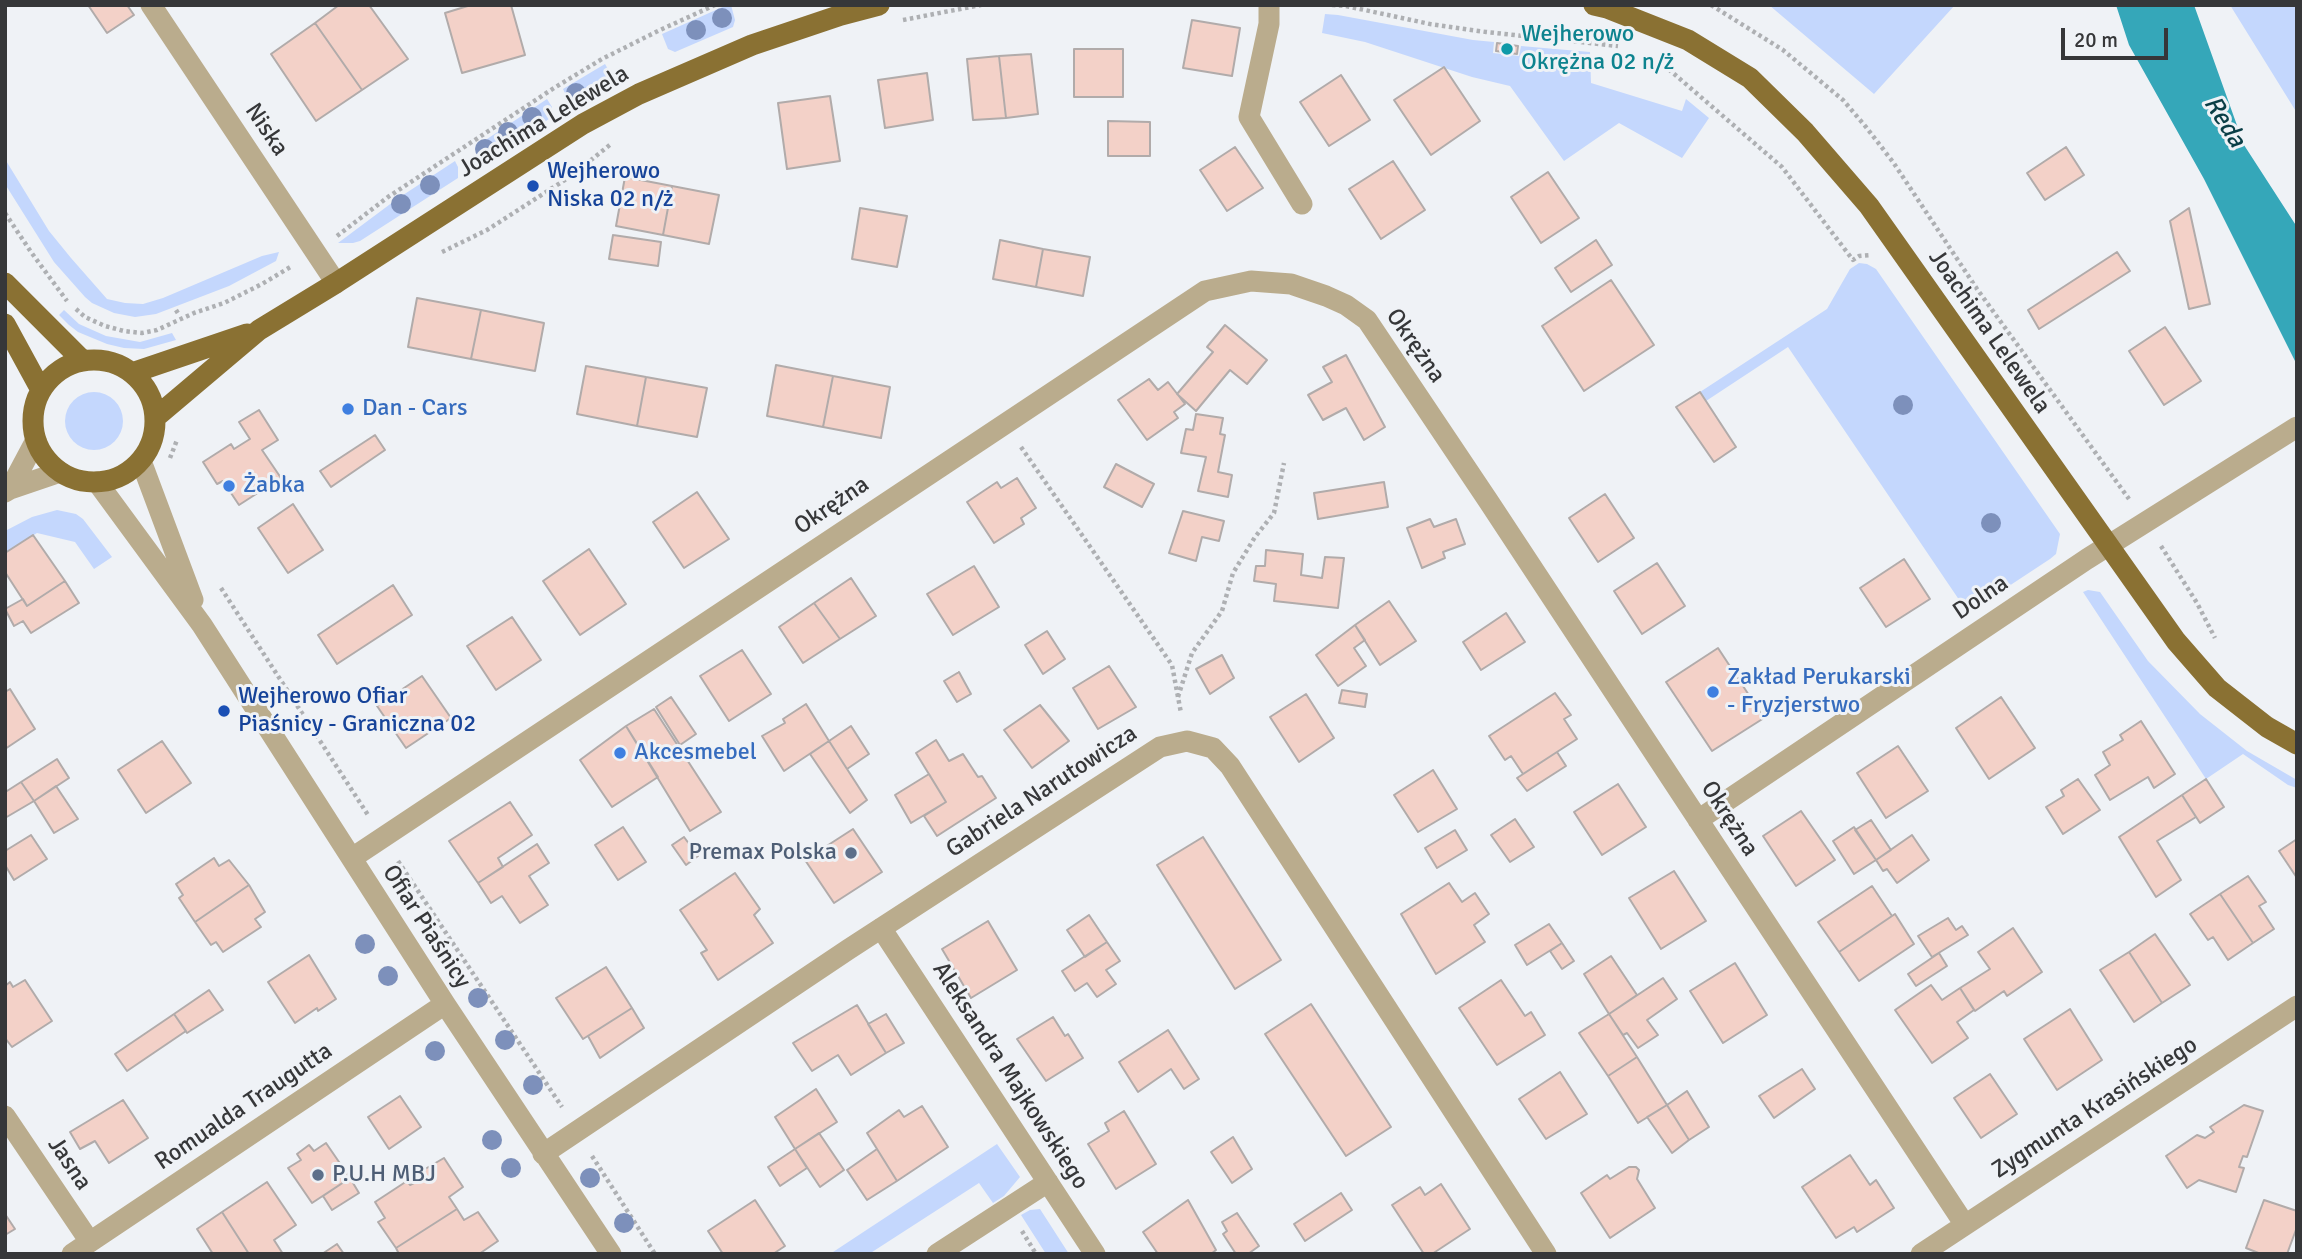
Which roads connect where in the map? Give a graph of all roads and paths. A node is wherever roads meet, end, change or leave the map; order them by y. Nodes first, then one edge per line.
1 (151, 5) edge
2 (715, 5) edge
3 (879, 5) edge
4 (981, 5) edge
5 (1269, 5) edge
6 (1332, 5) edge
7 (1594, 5) edge
8 (1711, 5) edge
9 (896, 21) dead end
10 (1628, 47) dead end
11 (1651, 54) dead end
12 (614, 142) dead end
13 (1302, 204) dead end
14 (5, 213) edge
15 (316, 251) junction
16 (434, 257) dead end
17 (1880, 260) dead end
18 (5, 283) edge
19 (336, 283) junction
20 (5, 324) edge
21 (259, 330) junction
22 (83, 360) junction
23 (132, 373) junction
24 (41, 390) junction
25 (156, 417) junction
26 (1004, 422) junction
27 (2297, 427) edge
28 (36, 440) junction
29 (141, 461) junction
30 (1284, 463) dead end
31 (60, 472) junction
32 (97, 482) junction
33 (7, 490) edge
34 (2146, 523) junction
35 (2108, 546) junction
36 (202, 625) junction
37 (2217, 642) dead end
38 (309, 695) dead end
39 (1178, 698) junction
40 (296, 705) dead end
41 (1186, 741) junction
42 (2297, 744) edge
43 (1698, 820) junction
44 (352, 858) junction
45 (881, 928) junction
46 (444, 1004) junction
47 (2297, 1006) edge
48 (5, 1116) edge
49 (543, 1154) junction
50 (1048, 1182) junction
51 (1965, 1225) junction
52 (81, 1248) edge
53 (611, 1254) edge
54 (937, 1254) edge
55 (1095, 1254) edge
56 (1546, 1254) edge
57 (1921, 1254) edge

1 - 15 street, Niska
2 - 15 path
3 - 19 main road, Joachima Lelewela
4 - 9 path
5 - 13 street
6 - 10 path
7 - 35 main road, Joachima Lelewela
8 - 34 path
11 - 17 path
12 - 16 path
14 - 15 path
15 - 19 street, Niska
18 - 22 main road
19 - 21 main road, Joachima Lelewela
20 - 24 main road
21 - 23 main road, Joachima Lelewela
21 - 25 main road, Joachima Lelewela
22 - 23 main road
22 - 24 main road
23 - 25 main road
24 - 28 main road
25 - 29 main road
26 - 39 path
26 - 43 street, Okrężna
26 - 44 street, Okrężna
27 - 34 street, Dolna
28 - 31 main road
28 - 33 street
29 - 32 main road
29 - 36 street, Ofiar Piaśnicy
30 - 39 path
31 - 32 main road
31 - 33 street
32 - 36 street, Ofiar Piaśnicy
34 - 35 street, Dolna
34 - 37 path
35 - 42 main road, Joachima Lelewela
35 - 43 street, Dolna
36 - 44 street, Ofiar Piaśnicy
38 - 40 path
39 - 41 path
41 - 45 street, Gabriela Narutowicza
41 - 56 street
43 - 51 street, Okrężna
44 - 46 street, Ofiar Piaśnicy
45 - 49 street, Gabriela Narutowicza
45 - 50 street, Aleksandra Majkowskiego
46 - 49 street, Ofiar Piaśnicy
46 - 52 street, Romualda Traugutta
47 - 51 street, Zygmunta Krasińskiego
48 - 52 street, Jasna
49 - 53 street, Ofiar Piaśnicy
50 - 54 street
50 - 55 street, Aleksandra Majkowskiego
51 - 57 street, Zygmunta Krasińskiego

